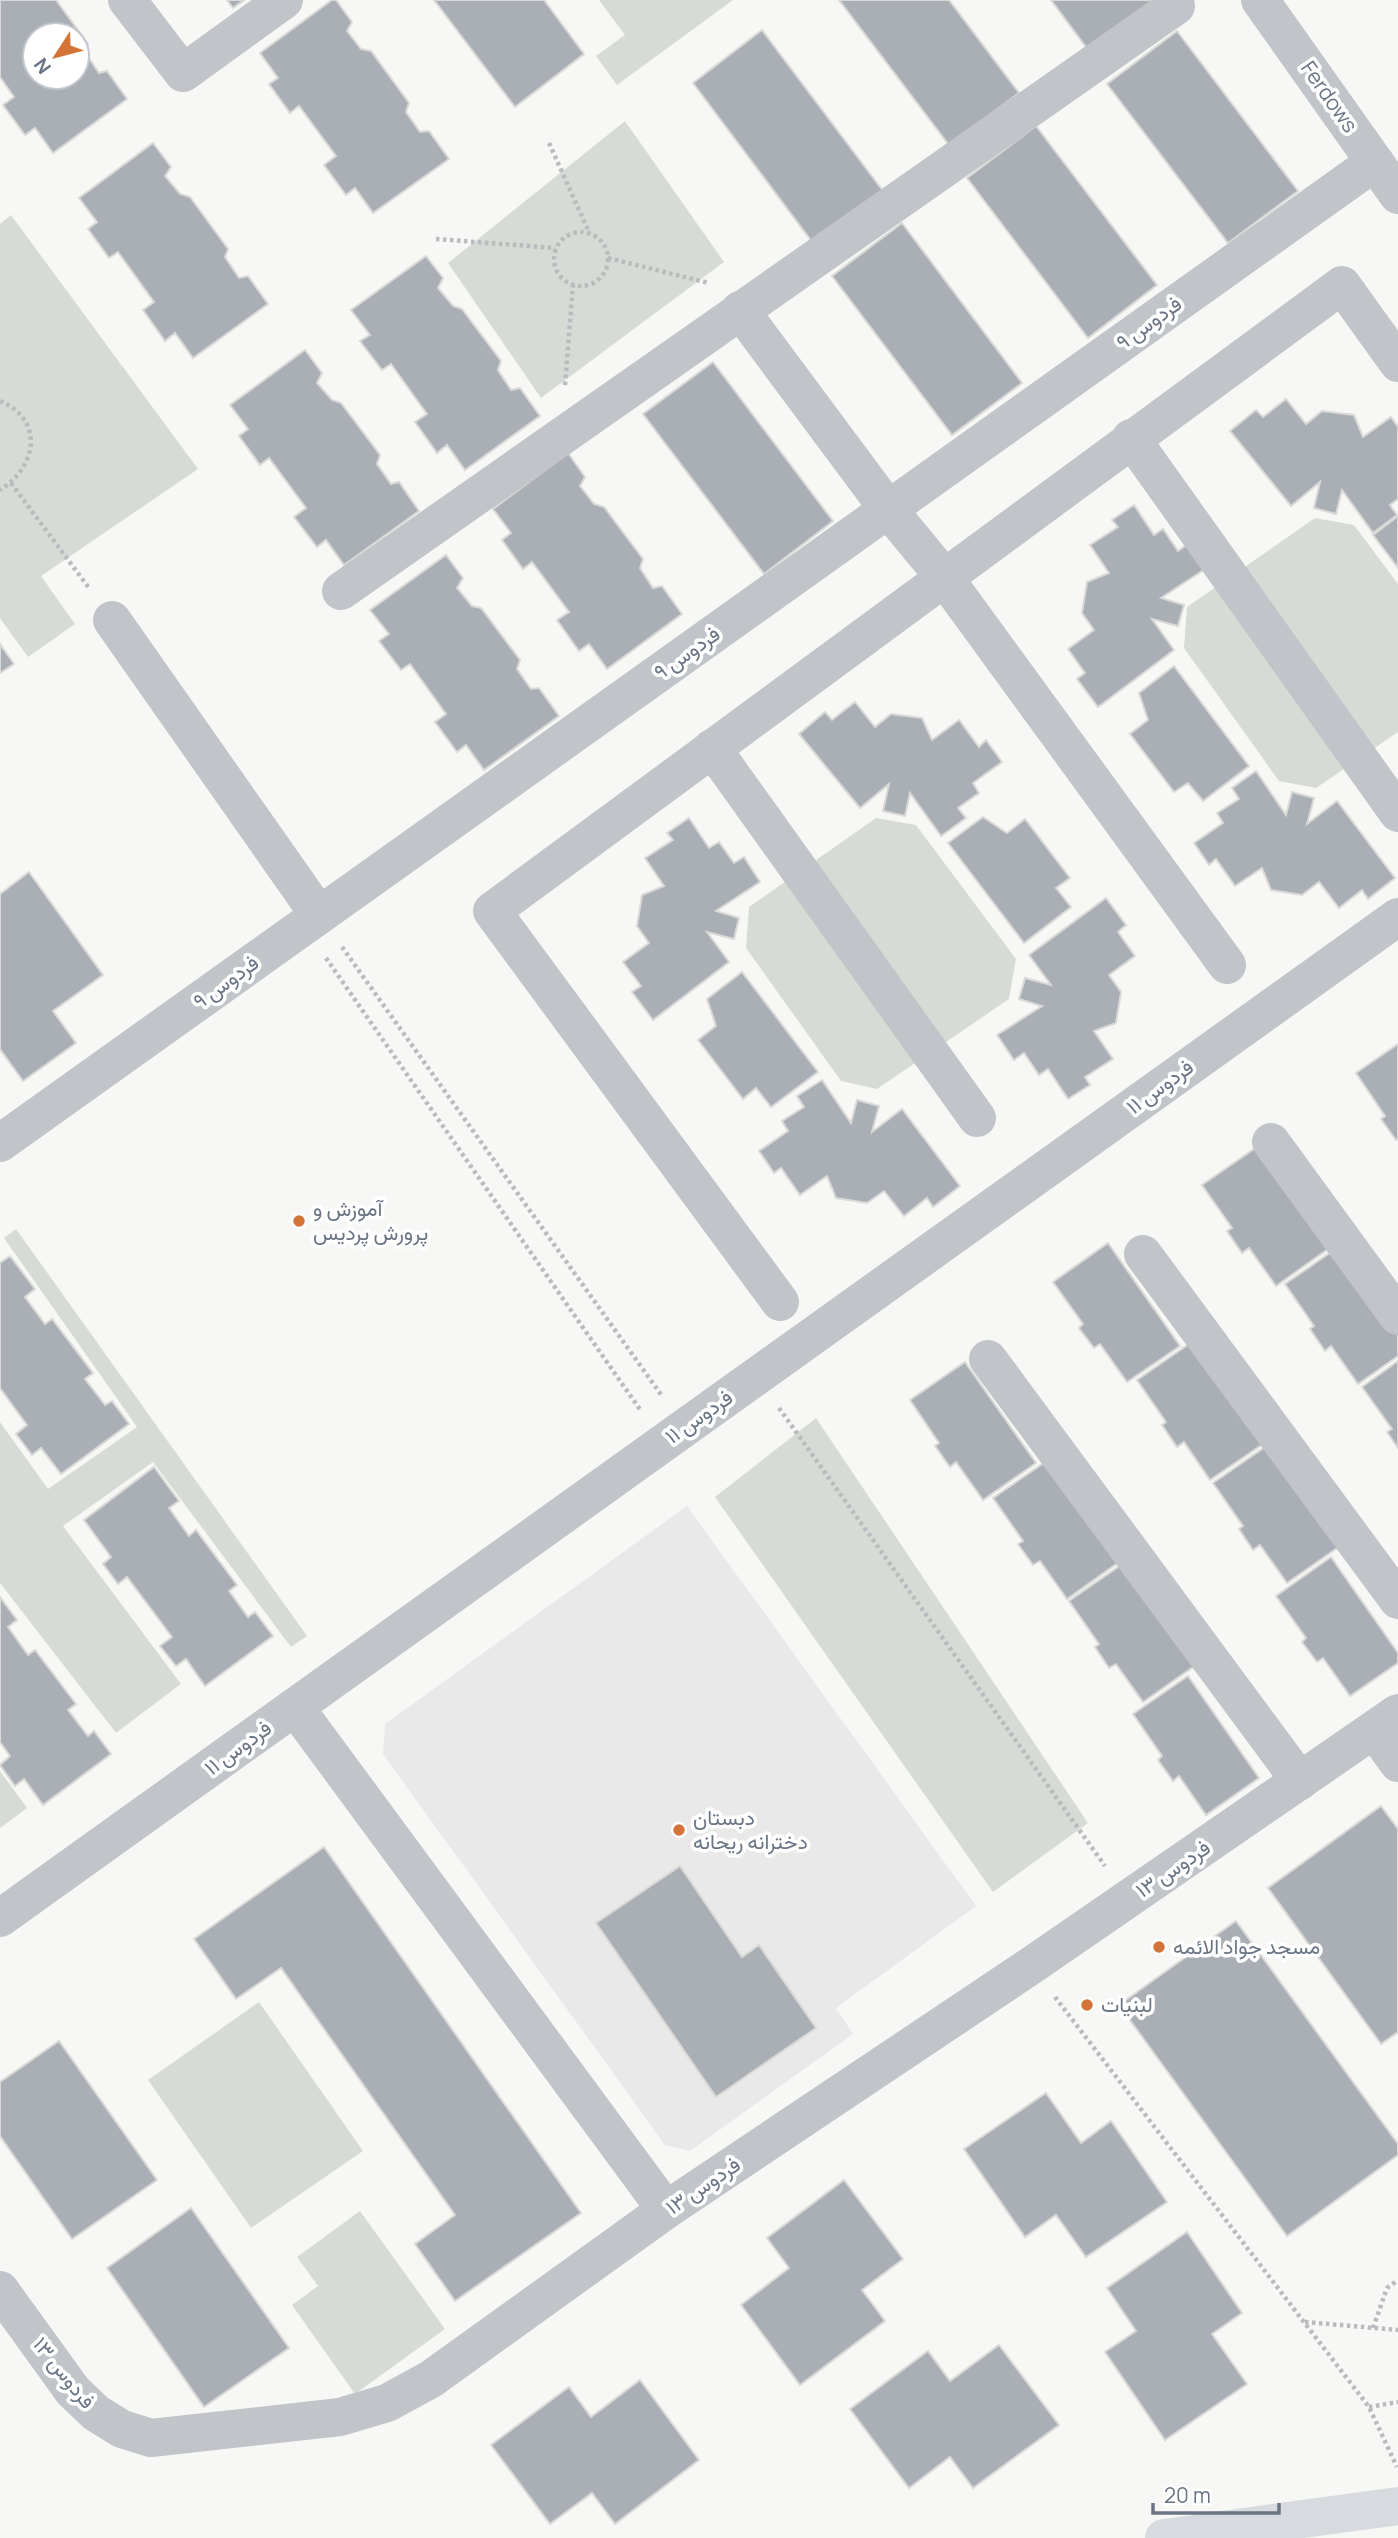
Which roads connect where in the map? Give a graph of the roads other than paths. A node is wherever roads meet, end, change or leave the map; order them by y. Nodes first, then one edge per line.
1 (127, 0) edge
2 (284, 0) edge
3 (1260, 0) edge
4 (1176, 6) dead end
5 (1375, 162) junction
6 (1398, 195) edge
7 (750, 303) junction
8 (1398, 363) edge
9 (1130, 438) junction
10 (888, 509) junction
11 (944, 577) junction
12 (341, 591) dead end
13 (113, 620) road end
14 (712, 748) junction
15 (1398, 813) edge
16 (1398, 917) edge
17 (311, 920) junction
18 (1227, 965) dead end
19 (977, 1118) dead end
20 (1270, 1142) dead end
21 (0, 1143) edge
22 (1143, 1254) dead end
23 (780, 1302) dead end
24 (1398, 1316) edge
25 (988, 1359) dead end
26 (1398, 1601) edge
27 (295, 1707) junction
28 (1387, 1722) edge
29 (1398, 1763) edge
30 (1300, 1781) junction
31 (0, 1918) edge
32 (666, 2210) junction
33 (0, 2290) edge
34 (1398, 2506) edge
35 (1164, 2538) edge

1 - 2 street
3 - 5 street, Ferdows
4 - 7 street
5 - 6 street, Ferdows
5 - 10 street, فردوس ۹
7 - 10 street
7 - 12 street
8 - 9 street
9 - 11 street
9 - 15 street
10 - 11 street
10 - 17 street, فردوس ۹
11 - 14 street
11 - 18 street
13 - 17 street
14 - 19 street
14 - 23 street
16 - 27 street, فردوس ۱۱
17 - 21 street, فردوس ۹
20 - 24 street
22 - 26 street
25 - 30 street
27 - 31 street, فردوس ۱۱
27 - 32 street
28 - 29 street
28 - 30 street, فردوس ۱۳
30 - 32 street, فردوس ۱۳
32 - 33 street, فردوس ۱۳
34 - 35 main road

